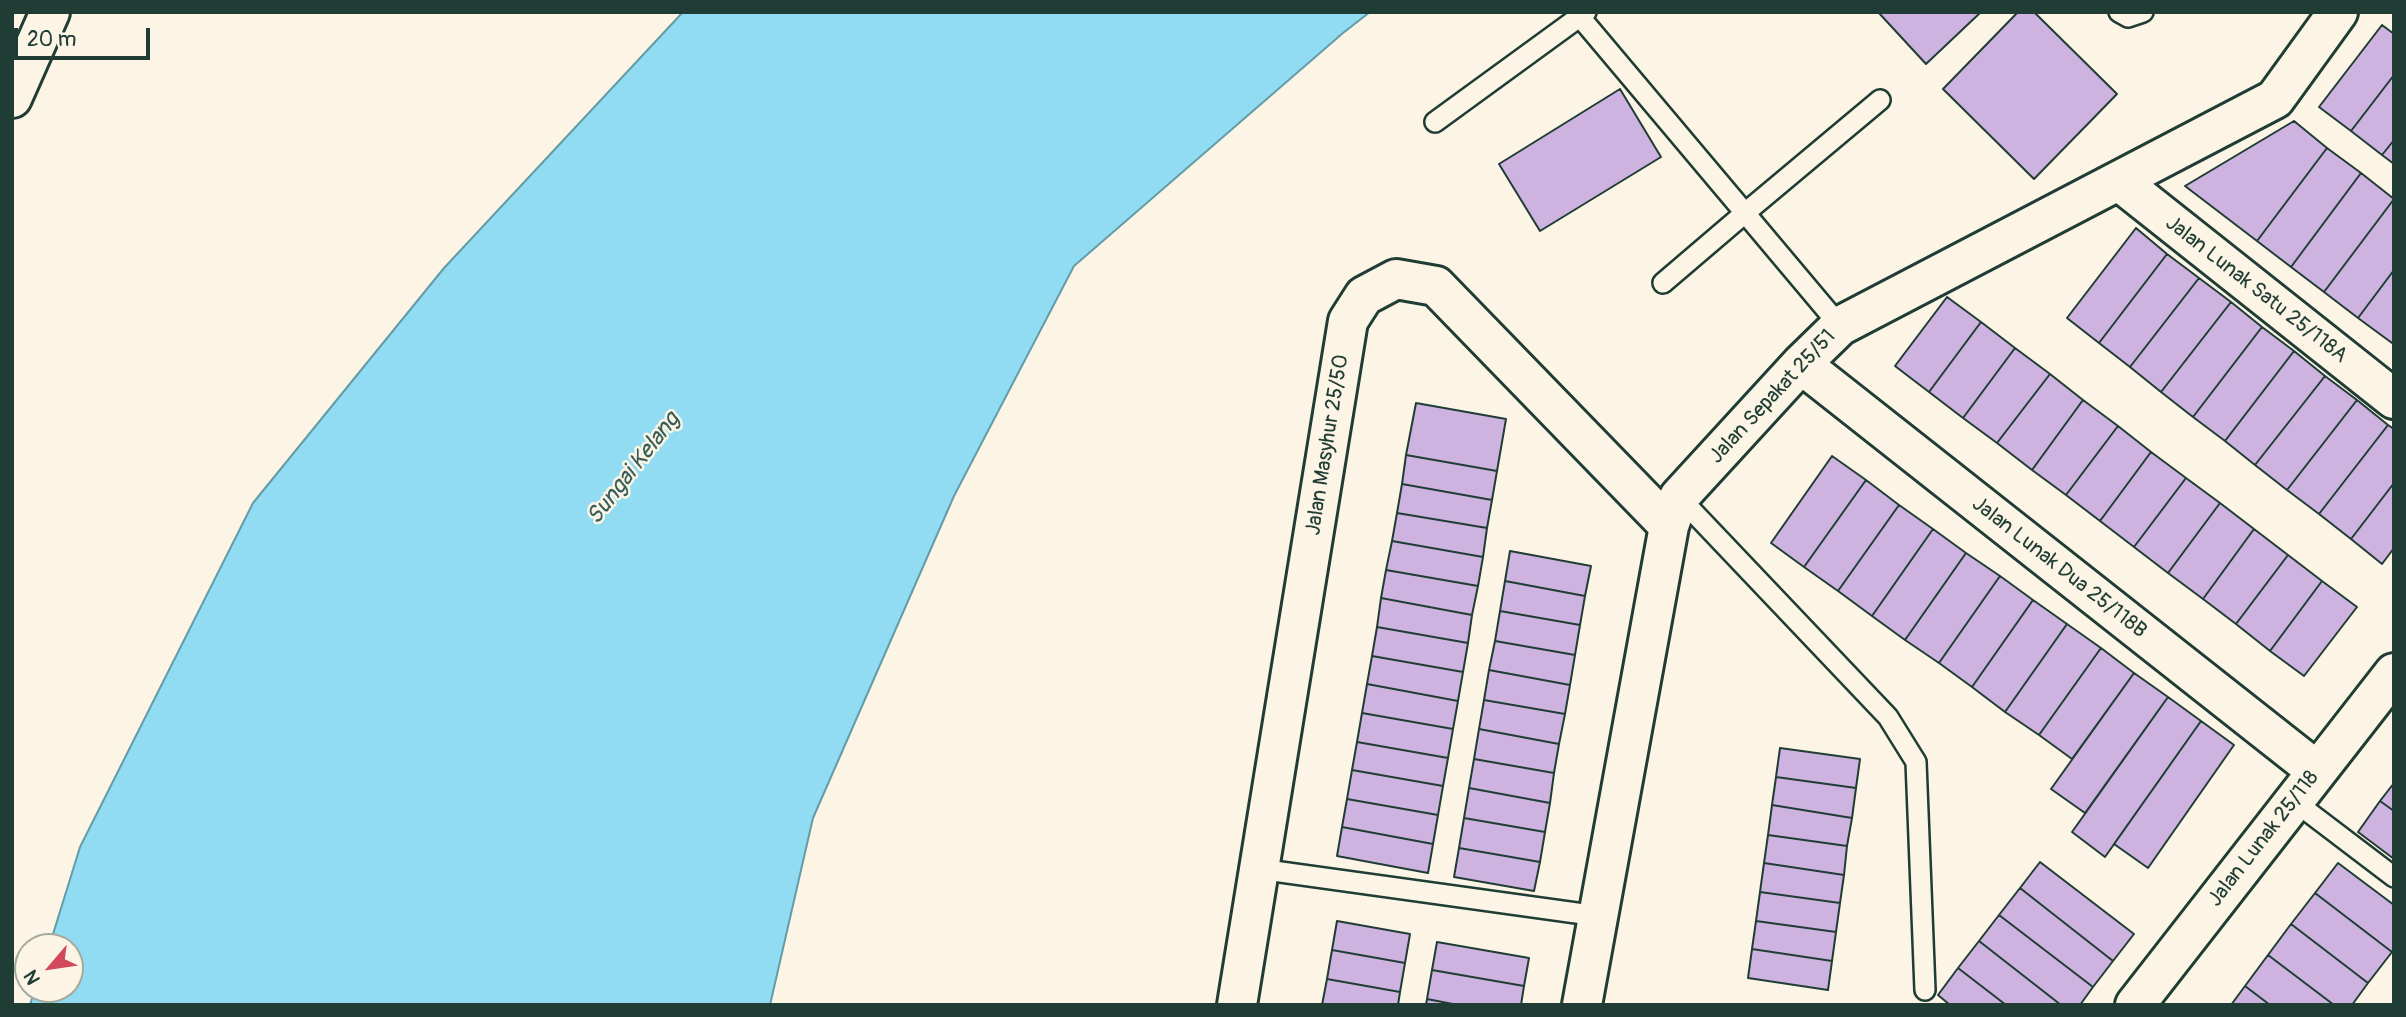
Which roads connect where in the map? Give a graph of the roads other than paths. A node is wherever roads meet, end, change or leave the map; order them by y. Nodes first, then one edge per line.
1 (50, 12) edge
2 (2119, 12) edge
3 (2143, 12) edge
4 (2338, 12) edge
5 (1583, 15) edge
6 (12, 98) edge
7 (1880, 100) dead end
8 (1435, 122) dead end
9 (2119, 181) junction
10 (1745, 213) junction
11 (1663, 283) dead end
12 (1840, 326) junction
13 (1801, 364) junction
14 (2394, 399) edge
15 (1674, 512) junction
16 (2394, 673) edge
17 (2317, 771) junction
18 (2294, 801) junction
19 (1259, 869) junction
20 (2394, 877) edge
21 (1598, 916) junction
22 (1925, 990) dead end
23 (1237, 1005) edge
24 (1582, 1005) edge
25 (2134, 1005) edge

1 - 6 street
2 - 3 lane
4 - 9 street, Jalan Sepakat 25/51
5 - 8 lane
5 - 10 lane
7 - 10 lane
9 - 12 street, Jalan Sepakat 25/51
9 - 14 street, Jalan Lunak Satu 25/118A
10 - 11 lane
10 - 12 lane
12 - 13 street, Jalan Sepakat 25/51
13 - 15 street, Jalan Sepakat 25/51
13 - 17 street, Jalan Lunak Dua 25/118B
15 - 19 street, Jalan Masyhur 25/50
15 - 21 street
15 - 22 lane
16 - 17 street, Jalan Lunak 25/118
17 - 18 street, Jalan Lunak 25/118
18 - 20 lane
18 - 25 street, Jalan Lunak 25/118
19 - 21 lane
19 - 23 street, Jalan Masyhur 25/50
21 - 24 street

